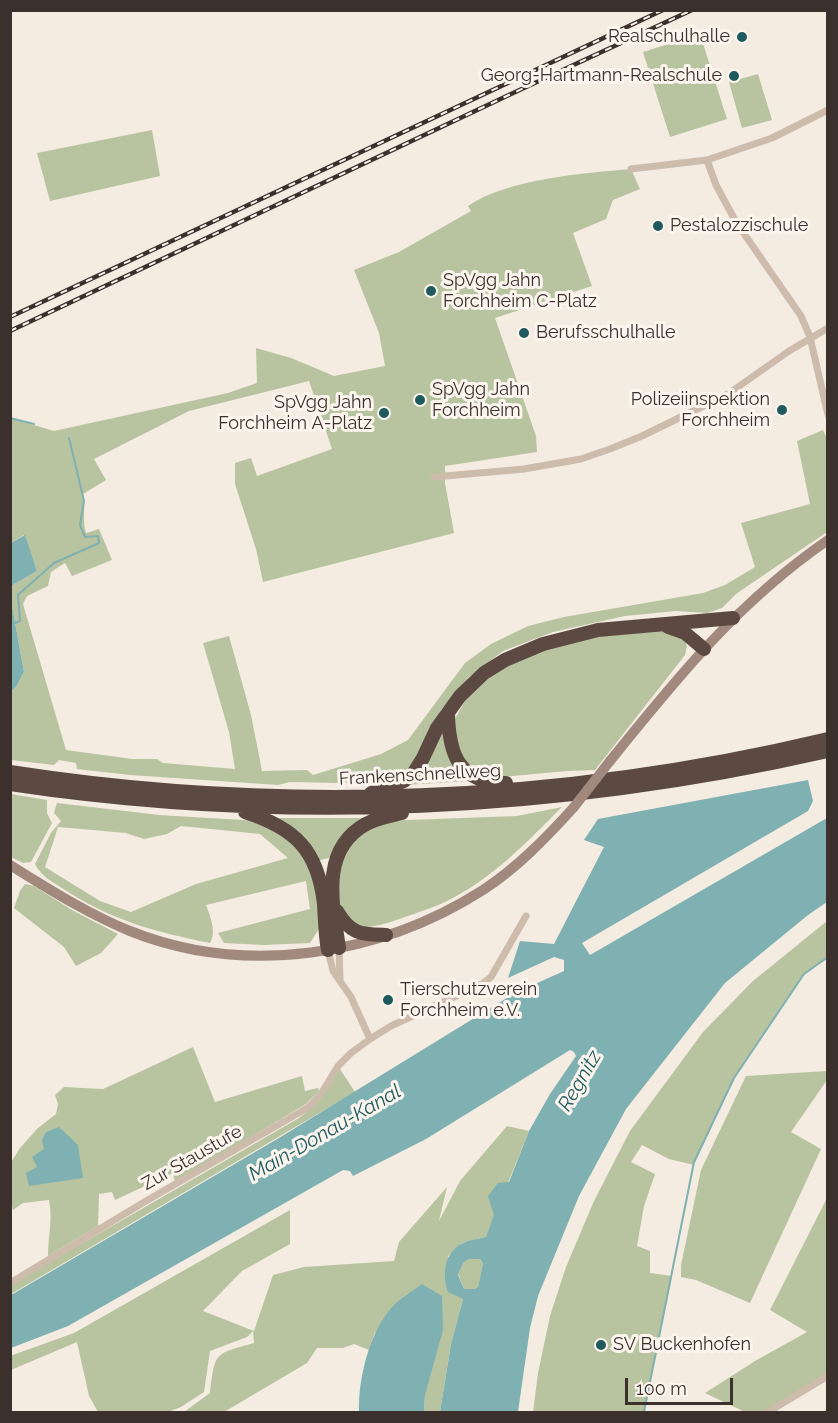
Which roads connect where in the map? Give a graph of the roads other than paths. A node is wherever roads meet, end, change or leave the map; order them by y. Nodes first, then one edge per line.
1 (828, 110) edge
2 (707, 160) junction
3 (631, 169) dead end
4 (828, 328) edge
5 (810, 337) junction
6 (828, 415) edge
7 (434, 477) dead end
8 (828, 540) edge
9 (733, 618) junction
10 (689, 623) junction
11 (666, 625) junction
12 (704, 649) junction
13 (448, 714) junction
14 (828, 739) edge
15 (828, 751) edge
16 (10, 772) edge
17 (10, 784) edge
18 (522, 788) junction
19 (349, 797) junction
20 (223, 805) junction
21 (432, 807) junction
22 (10, 865) edge
23 (333, 904) junction
24 (526, 916) dead end
25 (386, 935) junction
26 (333, 949) junction
27 (340, 980) junction
28 (370, 1039) junction
29 (10, 1283) edge
30 (828, 1376) edge
31 (768, 1413) edge

1 - 2 street
2 - 3 street
2 - 5 street
4 - 5 street
5 - 6 street
5 - 7 street
8 - 9 main road
9 - 10 highway
9 - 12 main road
10 - 11 highway
10 - 12 highway
11 - 12 highway
11 - 13 highway
12 - 25 main road, bridge
13 - 18 highway
13 - 19 highway
14 - 18 highway, Frankenschnellweg
15 - 21 highway, Frankenschnellweg
16 - 19 highway, Frankenschnellweg
17 - 20 highway, Frankenschnellweg
18 - 19 highway, Frankenschnellweg
20 - 21 highway, Frankenschnellweg
20 - 26 highway
21 - 23 highway
22 - 26 main road
23 - 25 highway
23 - 26 highway
24 - 28 street, Zur Staustufe
25 - 26 main road
26 - 27 street
26 - 27 street
27 - 28 street
28 - 29 street, Zur Staustufe
30 - 31 street

